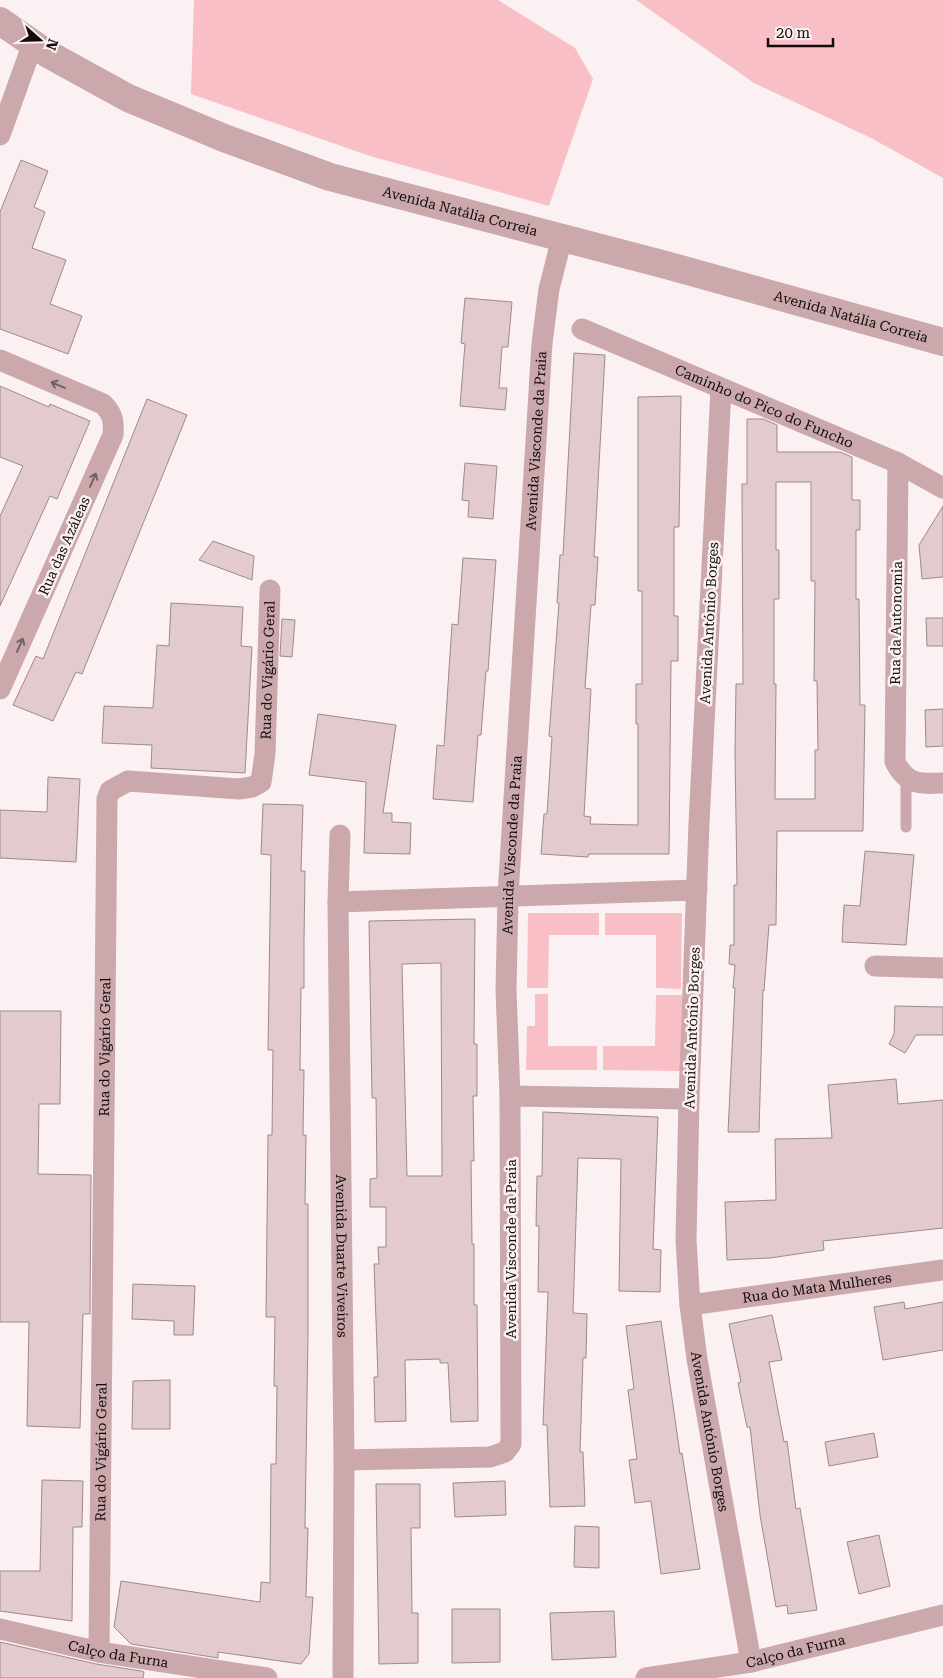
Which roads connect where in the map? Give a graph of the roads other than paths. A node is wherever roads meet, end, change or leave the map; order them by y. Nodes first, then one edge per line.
1 (0, 21) edge
2 (33, 43) junction
3 (3, 126) edge
4 (562, 238) junction
5 (582, 329) dead end
6 (943, 342) edge
7 (0, 360) edge
8 (721, 389) junction
9 (898, 463) junction
10 (943, 488) edge
11 (270, 590) dead end
12 (0, 689) edge
13 (906, 778) junction
14 (943, 782) edge
15 (906, 827) dead end
16 (340, 835) dead end
17 (697, 890) junction
18 (508, 896) junction
19 (338, 902) junction
20 (875, 966) dead end
21 (943, 968) edge
22 (510, 1096) junction
23 (689, 1099) junction
24 (943, 1270) edge
25 (690, 1305) junction
26 (344, 1460) junction
27 (943, 1615) edge
28 (0, 1629) edge
29 (100, 1652) junction
30 (751, 1662) junction
31 (267, 1678) edge
32 (343, 1678) edge
33 (646, 1678) edge

1 - 2 street, Avenida Natália Correia
2 - 3 street
2 - 4 street, Avenida Natália Correia
4 - 6 street, Avenida Natália Correia
4 - 18 street, Avenida Visconde da Praia
5 - 8 street, Caminho do Pico do Funcho
12 -> 7 street, Rua das Azáleas
8 - 9 street, Caminho do Pico do Funcho
8 - 17 street, Avenida António Borges
9 - 10 street, Caminho do Pico do Funcho
9 - 13 street, Rua da Autonomia
11 - 29 street, Rua do Vigário Geral
13 - 14 street
13 - 15 lane
16 - 19 street, Avenida Duarte Viveiros
17 - 18 street
17 - 23 street, Avenida António Borges
18 - 19 street
18 - 22 street, Avenida Visconde da Praia
19 - 26 street, Avenida Duarte Viveiros
20 - 21 street
22 - 23 street
22 - 26 street, Avenida Visconde da Praia
23 - 25 street, Avenida António Borges
24 - 25 street, Rua do Mata Mulheres
25 - 30 street, Avenida António Borges
26 - 32 street, Avenida Duarte Viveiros
27 - 30 street, Calço da Furna
28 - 29 street, Calço da Furna
29 - 31 street, Calço da Furna
30 - 33 street, Calço da Furna

